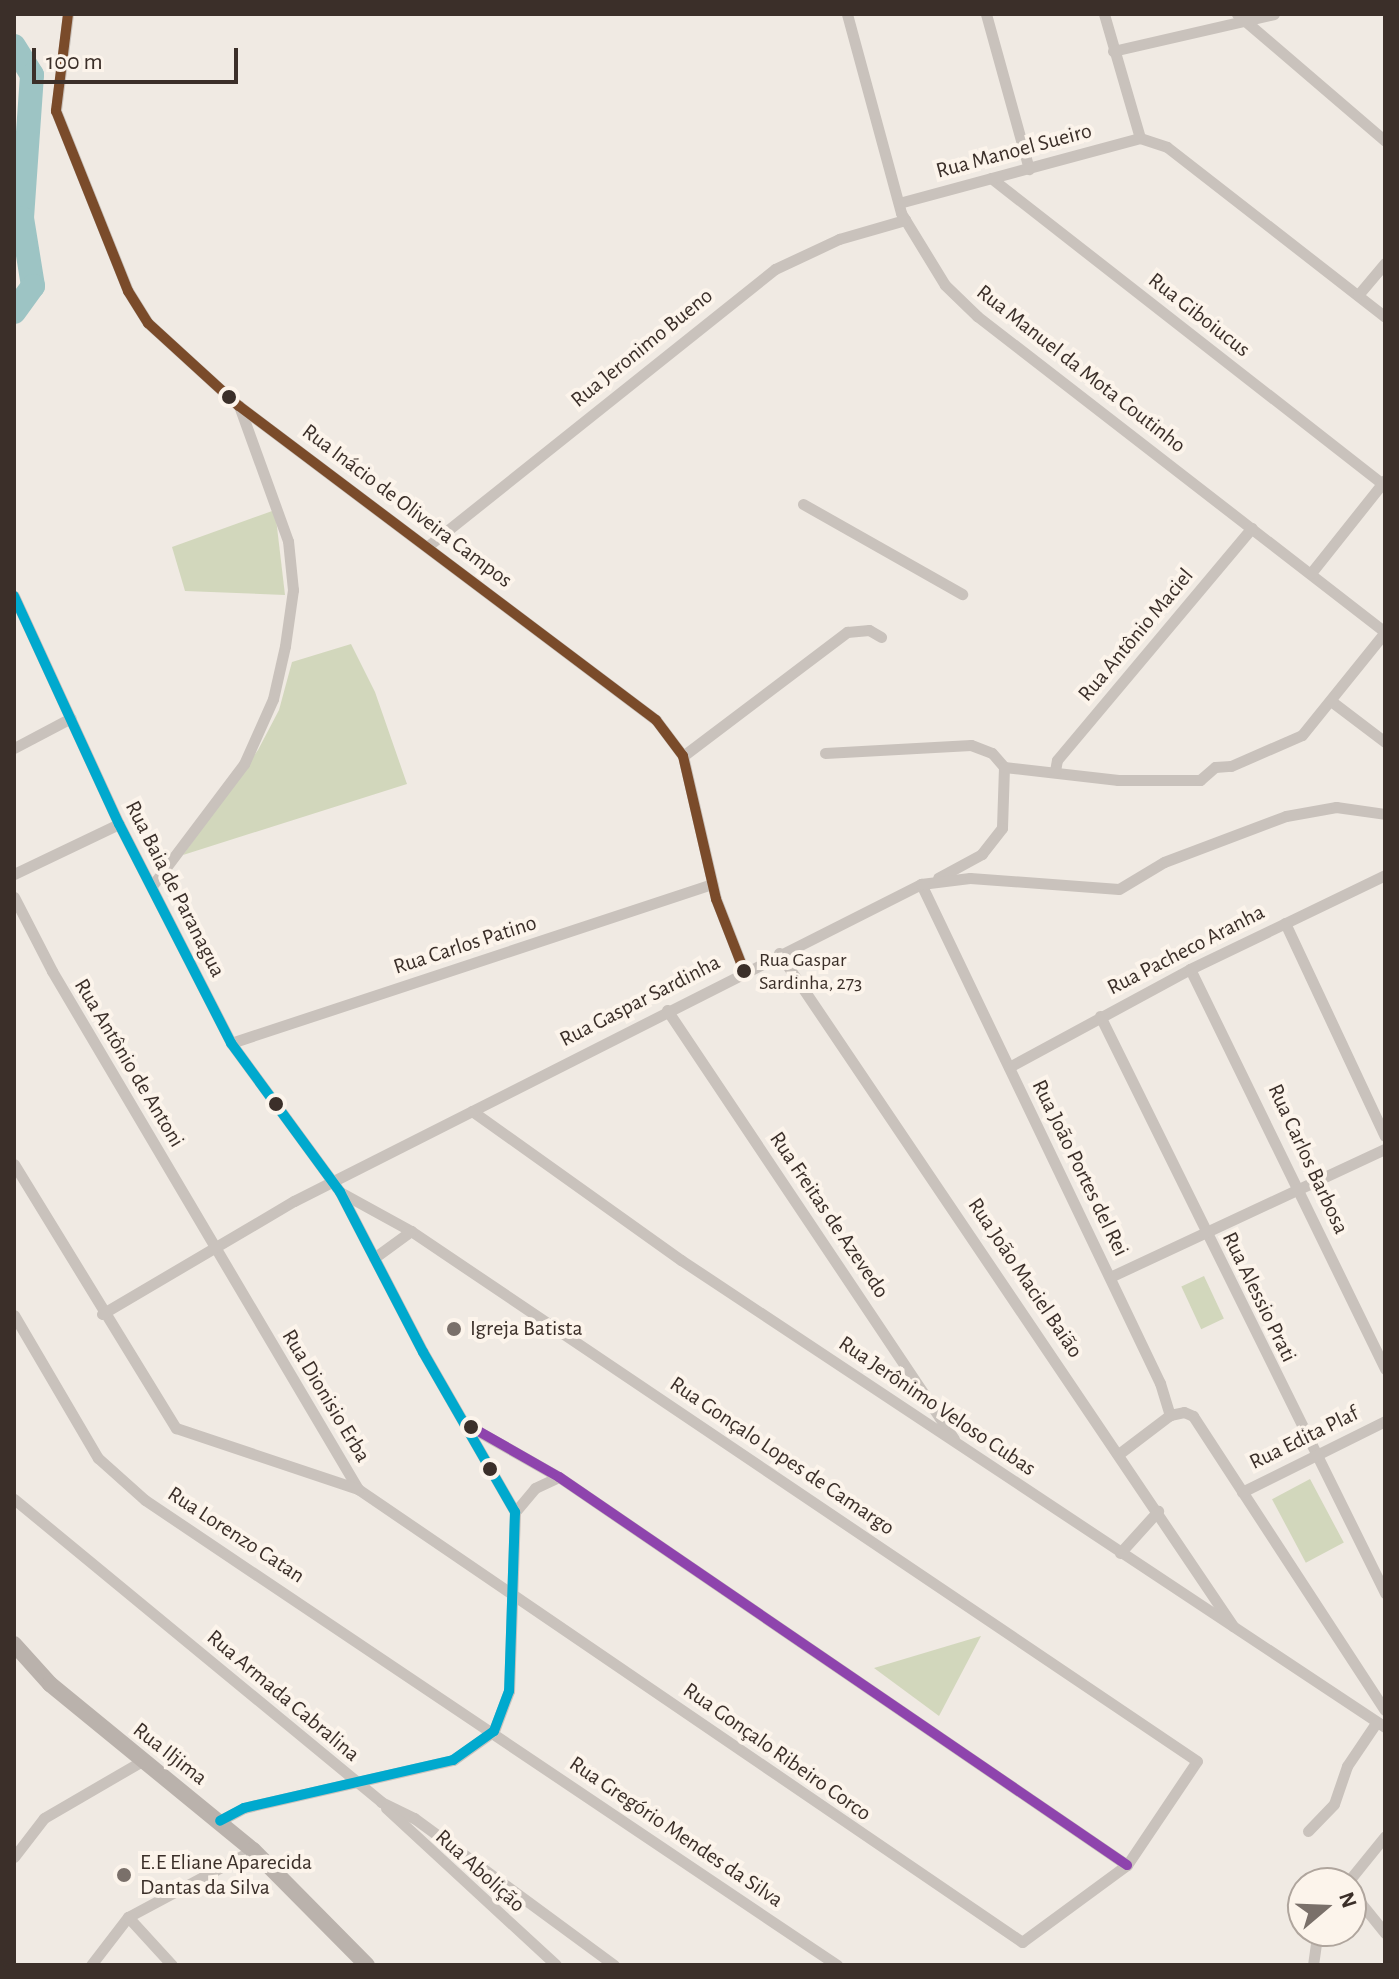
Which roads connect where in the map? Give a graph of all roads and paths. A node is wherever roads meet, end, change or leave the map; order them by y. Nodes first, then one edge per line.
1 (68, 14) edge
2 (847, 14) edge
3 (986, 14) edge
4 (1104, 14) edge
5 (1274, 14) edge
6 (1240, 19) edge
7 (1113, 51) junction
8 (1140, 138) junction
9 (1385, 141) edge
10 (1029, 169) junction
11 (991, 178) junction
12 (899, 203) junction
13 (905, 220) junction
14 (1385, 263) edge
15 (1358, 295) junction
16 (1385, 317) edge
17 (239, 406) junction
18 (1383, 482) edge
19 (803, 504) dead end
20 (1252, 528) junction
21 (428, 546) junction
22 (1311, 573) junction
23 (962, 594) dead end
24 (14, 596) edge
25 (19, 620) edge
26 (1385, 632) edge
27 (881, 637) dead end
28 (1331, 701) junction
29 (71, 718) junction
30 (1385, 742) edge
31 (14, 748) edge
32 (825, 753) dead end
33 (683, 756) junction
34 (1004, 767) junction
35 (1055, 771) junction
36 (1385, 814) edge
37 (119, 824) junction
38 (14, 874) edge
39 (1382, 876) edge
40 (938, 878) junction
41 (712, 884) junction
42 (921, 884) junction
43 (152, 886) junction
44 (1385, 891) edge
45 (14, 897) edge
46 (1285, 923) junction
47 (779, 953) junction
48 (1190, 969) junction
49 (744, 971) junction
50 (667, 1010) junction
51 (1100, 1016) junction
52 (231, 1043) junction
53 (1009, 1067) junction
54 (472, 1111) junction
55 (1385, 1136) edge
56 (1385, 1149) edge
57 (14, 1164) edge
58 (333, 1181) junction
59 (1301, 1191) junction
60 (340, 1192) junction
61 (411, 1231) junction
62 (1207, 1233) junction
63 (214, 1247) junction
64 (374, 1258) junction
65 (1110, 1277) junction
66 (102, 1314) junction
67 (14, 1315) edge
68 (1385, 1369) edge
69 (1170, 1415) junction
70 (1385, 1421) edge
71 (466, 1424) junction
72 (957, 1443) junction
73 (1120, 1453) junction
74 (1312, 1455) junction
75 (559, 1477) junction
76 (358, 1489) junction
77 (1242, 1492) junction
78 (14, 1499) edge
79 (1158, 1511) junction
80 (515, 1512) junction
81 (1120, 1553) junction
82 (1385, 1593) edge
83 (511, 1595) junction
84 (1234, 1628) junction
85 (14, 1644) edge
86 (1385, 1710) edge
87 (1381, 1725) edge
88 (494, 1731) junction
89 (142, 1761) junction
90 (356, 1783) junction
91 (381, 1802) junction
92 (220, 1821) junction
93 (1308, 1831) dead end
94 (1385, 1836) edge
95 (253, 1850) junction
96 (14, 1857) edge
97 (1127, 1865) junction
98 (1360, 1867) edge
99 (1367, 1911) edge
100 (128, 1917) junction
101 (1385, 1933) edge
102 (91, 1965) edge
103 (172, 1965) edge
104 (367, 1965) edge
105 (556, 1965) edge
106 (614, 1965) edge
107 (837, 1965) edge

1 - 17 street, Rua Inácio de Oliveira Campos
2 - 12 street, Rua Manuel da Mota Coutinho
3 - 10 street
4 - 7 street
5 - 6 street
6 - 7 street
6 - 9 street
7 - 8 street
8 - 10 street, Rua Manoel Sueiro
8 - 15 street
10 - 11 street, Rua Manoel Sueiro
11 - 12 street, Rua Manoel Sueiro
11 - 18 street, Rua Giboiucus
12 - 13 street, Rua Manuel da Mota Coutinho
13 - 20 street, Rua Manuel da Mota Coutinho
13 - 21 street, Rua Jeronimo Bueno
14 - 15 street
15 - 16 street
17 - 21 street, Rua Inácio de Oliveira Campos
17 - 43 street
18 - 22 street
19 - 23 street
20 - 22 street, Rua Manuel da Mota Coutinho
20 - 35 street, Rua Antônio Maciel
21 - 33 street, Rua Inácio de Oliveira Campos
22 - 26 street, Rua Manuel da Mota Coutinho
24 - 25 street, Rua Baia de Paranagua
25 - 29 street, Rua Baia de Paranagua
26 - 28 street
27 - 33 street
28 - 30 street
28 - 35 street
29 - 31 street
29 - 37 street, Rua Baia de Paranagua
32 - 34 street
33 - 41 street, Rua Inácio de Oliveira Campos
34 - 35 street
34 - 40 street
36 - 40 street, Rua Gaspar Sardinha
37 - 38 street
37 - 43 street, Rua Baia de Paranagua
39 - 44 street
39 - 46 street, Rua Pacheco Aranha
40 - 42 street, Rua Gaspar Sardinha
41 - 49 street, Rua Inácio de Oliveira Campos
41 - 52 street, Rua Carlos Patino
42 - 47 street, Rua Gaspar Sardinha
42 - 53 street, Rua João Portes del Rei
43 - 52 street, Rua Baia de Paranagua
45 - 63 street, Rua Antônio de Antoni
46 - 48 street, Rua Pacheco Aranha
46 - 55 street
47 - 49 street, Rua Gaspar Sardinha
47 - 73 street, Rua João Maciel Baião
48 - 51 street, Rua Pacheco Aranha
48 - 59 street, Rua Carlos Barbosa
49 - 50 street, Rua Gaspar Sardinha
50 - 54 street, Rua Gaspar Sardinha
50 - 72 street, Rua Freitas de Azevedo
51 - 53 street, Rua Pacheco Aranha
51 - 62 street, Rua Alessio Prati
52 - 58 street, Rua Baia de Paranagua
53 - 65 street, Rua João Portes del Rei
54 - 58 street, Rua Gaspar Sardinha
54 - 72 street, Rua Jerônimo Veloso Cubas
56 - 59 street
57 - 66 street
58 - 60 street, Rua Baia de Paranagua
58 - 63 street, Rua Gaspar Sardinha
59 - 62 street
59 - 68 street, Rua Carlos Barbosa
60 - 61 street, Rua Gonçalo Lopes de Camargo
60 - 64 street, Rua Baia de Paranagua
61 - 64 street
61 - 97 street, Rua Gonçalo Lopes de Camargo
62 - 65 street
62 - 74 street, Rua Alessio Prati
63 - 66 street, Rua Gaspar Sardinha
63 - 76 street, Rua Dionisio Erba
64 - 71 street, Rua Baia de Paranagua
65 - 69 street, Rua João Portes del Rei
66 - 76 street
67 - 88 street, Rua Lorenzo Catan
69 - 73 street
69 - 77 street
70 - 74 street, Rua Edita Plaf
71 - 75 street
71 - 80 street, Rua Baia de Paranagua
72 - 81 street, Rua Jerônimo Veloso Cubas
73 - 79 street, Rua João Maciel Baião
74 - 77 street, Rua Edita Plaf
74 - 82 street, Rua Alessio Prati
75 - 80 street
75 - 97 street
76 - 83 street, Rua Dionisio Erba
77 - 86 street
78 - 90 street, Rua Armada Cabralina
79 - 81 street
79 - 84 street, Rua João Maciel Baião
80 - 83 street
81 - 84 street, Rua Jerônimo Veloso Cubas
83 - 88 street
83 - 97 street, Rua Gonçalo Ribeiro Corco
84 - 87 street, Rua Jerônimo Veloso Cubas
85 - 89 main road, Rua Iljima
87 - 93 street
88 - 90 street
88 - 107 street, Rua Gregório Mendes da Silva
89 - 92 main road, Rua Iljima
89 - 96 street
90 - 91 street, Rua Armada Cabralina
90 - 92 street
91 - 105 street, Rua Abolição
91 - 106 street, Rua Armada Cabralina
92 - 95 main road, Rua Iljima
94 - 98 street
95 - 100 street
95 - 104 main road, Rua Iljima
99 - 101 street
100 - 102 street
100 - 103 street

